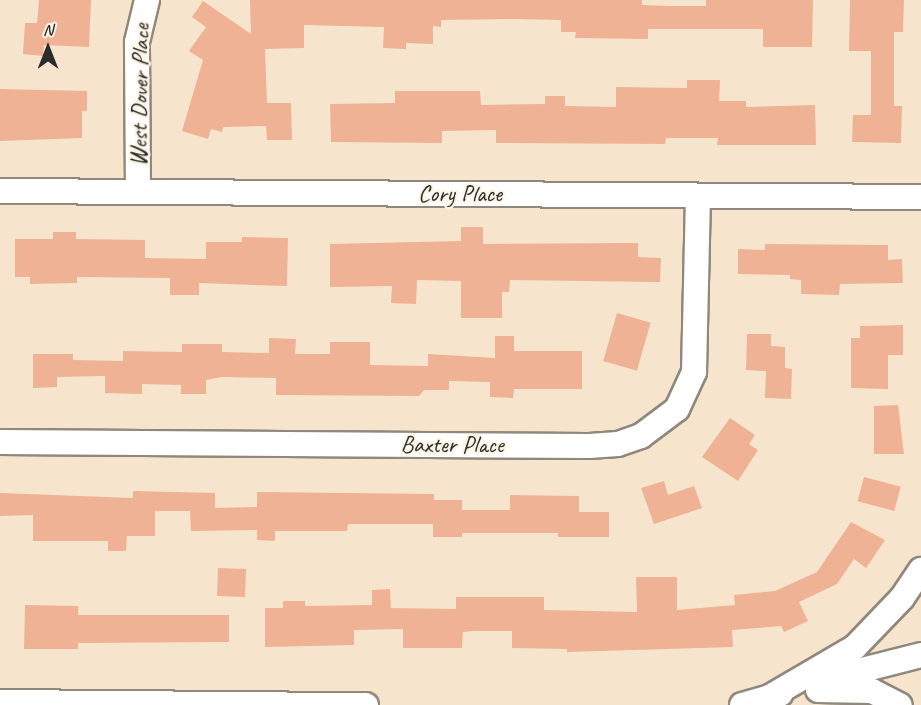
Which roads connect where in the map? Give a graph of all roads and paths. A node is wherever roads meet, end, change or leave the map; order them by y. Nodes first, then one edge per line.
1 (147, 0) edge
2 (0, 191) edge
3 (138, 192) junction
4 (698, 196) junction
5 (921, 197) edge
6 (0, 442) edge
7 (921, 570) edge
8 (921, 655) edge
9 (766, 699) junction
10 (0, 702) edge
11 (366, 705) edge
12 (742, 705) edge
13 (900, 705) edge

1 - 3 street, West Dover Place
2 - 3 street, Cory Place
3 - 4 street, Cory Place
4 - 5 street, Cory Place
4 - 6 street, Baxter Place
7 - 9 street
8 - 9 street
9 - 12 street
9 - 13 street
10 - 11 street

